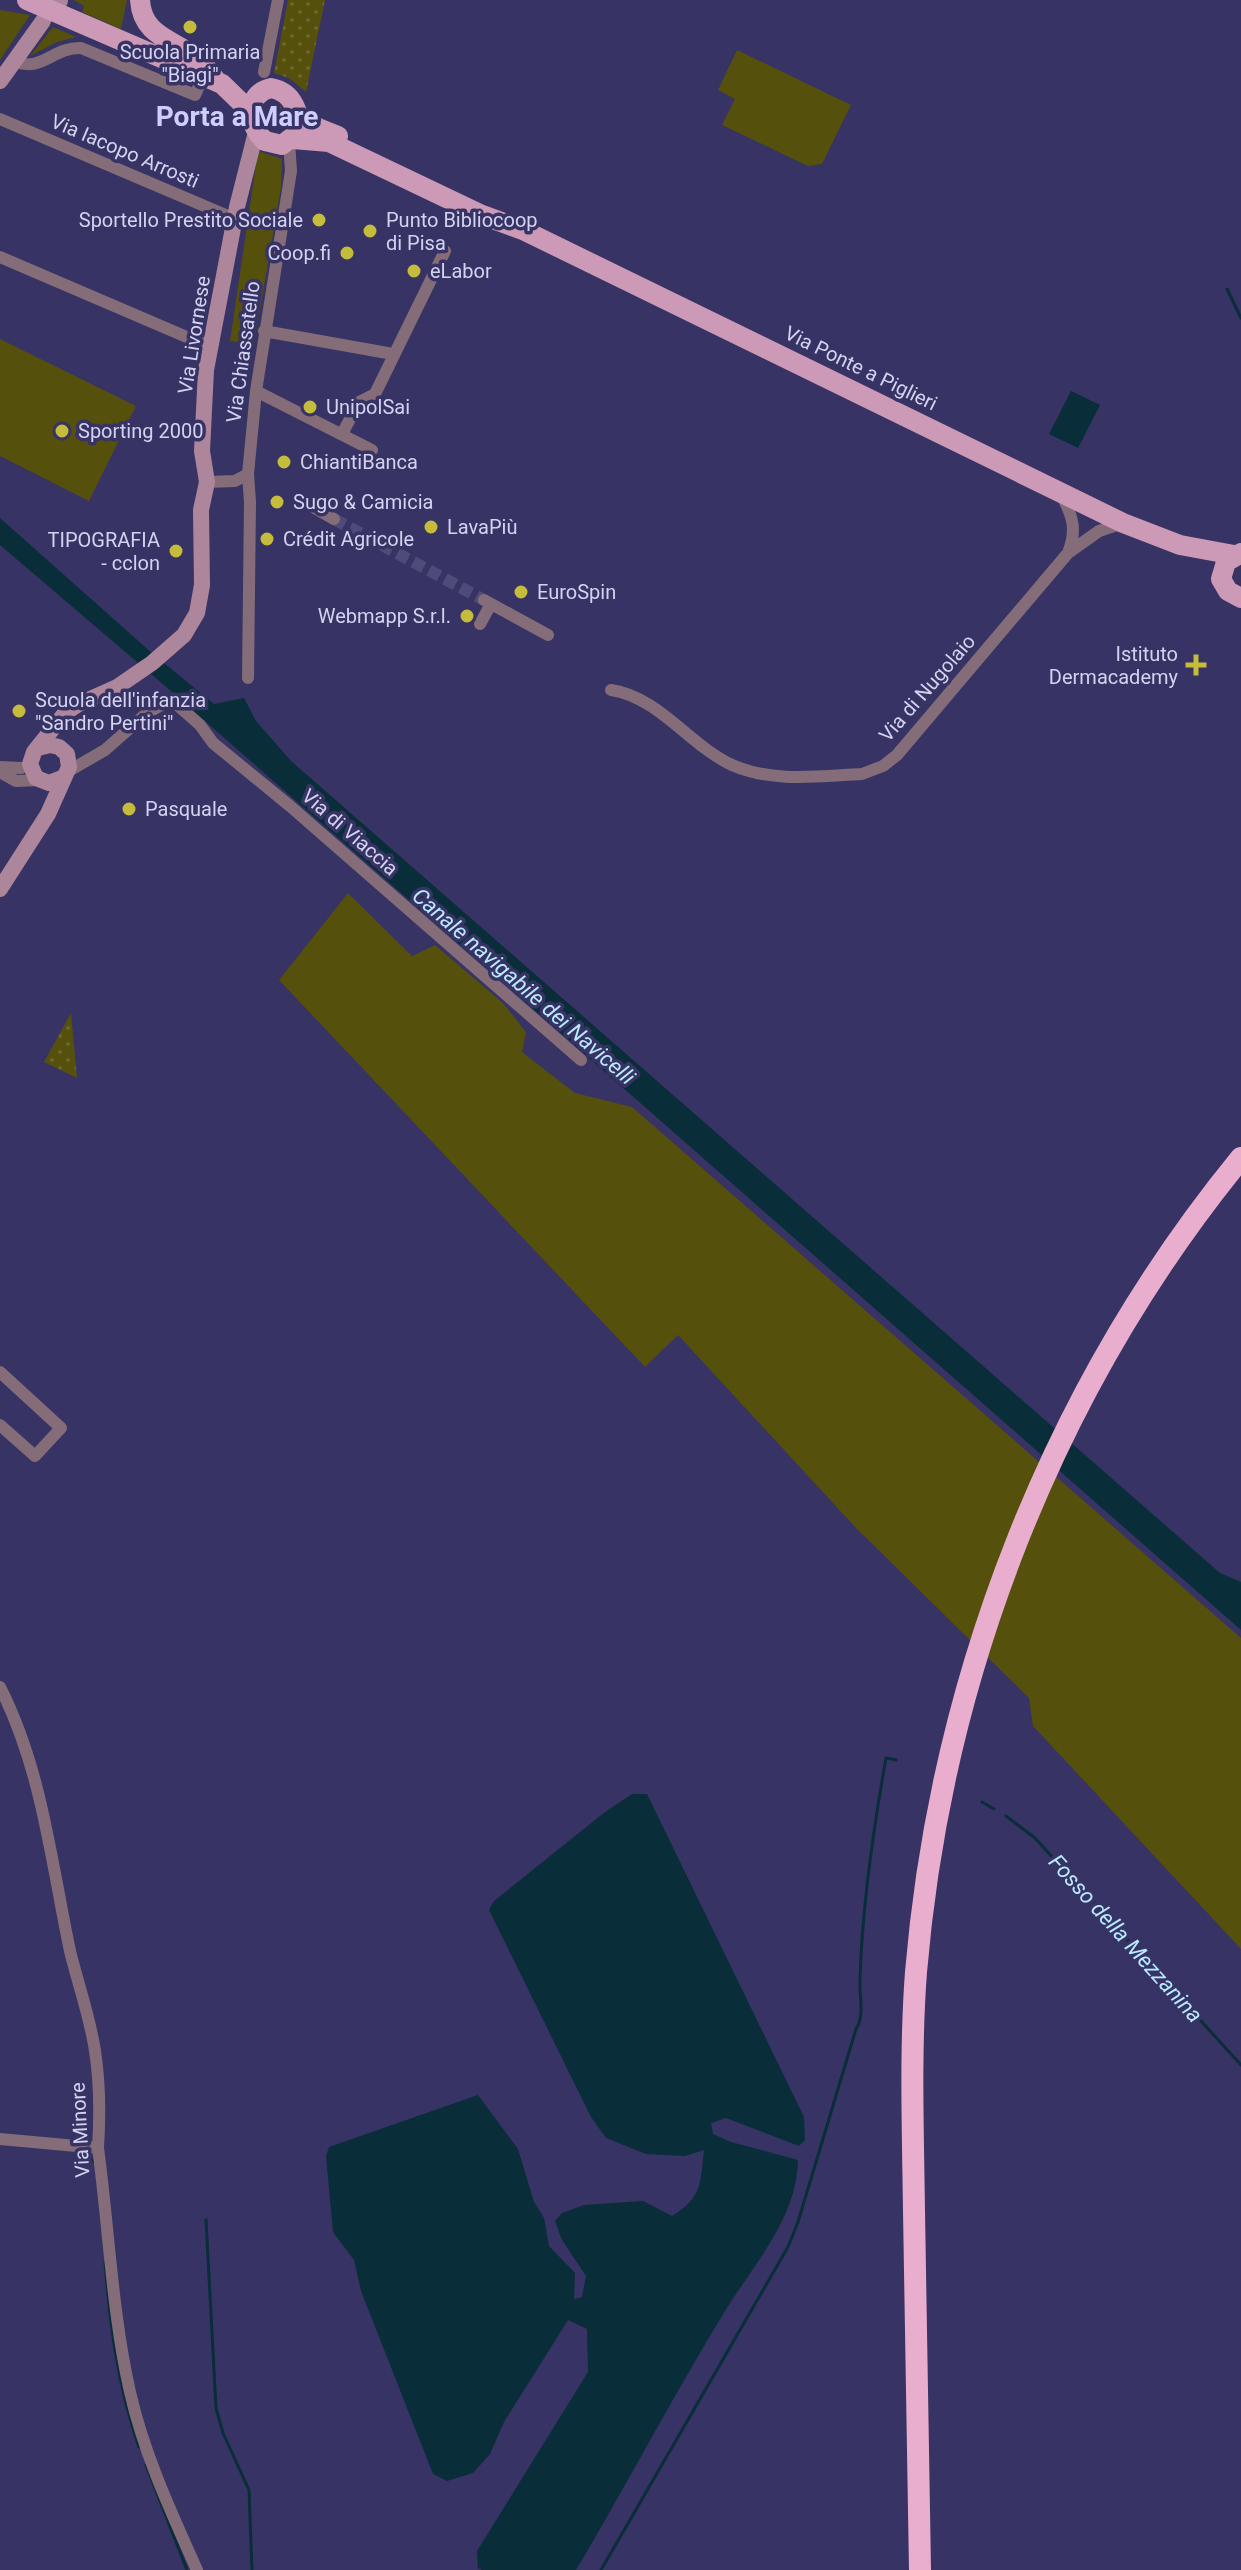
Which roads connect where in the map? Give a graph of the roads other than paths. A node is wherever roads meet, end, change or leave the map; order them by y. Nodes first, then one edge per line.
1 (140, 0) edge
2 (264, 0) edge
3 (278, 4) edge
4 (62, 6) edge
5 (36, 8) edge
6 (13, 61) junction
7 (1, 78) edge
8 (214, 81) junction
9 (263, 81) junction
10 (298, 115) junction
11 (0, 119) edge
12 (254, 122) junction
13 (291, 140) junction
14 (235, 219) junction
15 (523, 230) junction
16 (445, 251) dead end
17 (0, 257) edge
18 (264, 331) junction
19 (210, 347) junction
20 (393, 354) junction
21 (256, 391) junction
22 (342, 434) junction
23 (372, 450) dead end
24 (248, 474) junction
25 (207, 482) junction
26 (1060, 491) junction
27 (304, 502) dead end
28 (334, 519) tunnel mouth
29 (1123, 523) junction
30 (1180, 545) junction
31 (1068, 553) junction
32 (1238, 554) edge
33 (1230, 589) edge
34 (1241, 609) edge
35 (480, 624) dead end
36 (548, 635) dead end
37 (248, 678) dead end
38 (611, 690) dead end
39 (62, 717) junction
40 (65, 752) junction
41 (88, 758) junction
42 (26, 764) junction
43 (0, 769) edge
44 (65, 775) junction
45 (40, 780) junction
46 (49, 812) junction
47 (0, 889) edge
48 (581, 1060) dead end
49 (1241, 1158) edge
50 (1241, 1181) edge
51 (0, 1372) edge
52 (0, 1425) edge
53 (0, 1687) edge
54 (967, 1714) junction
55 (0, 2139) edge
56 (98, 2148) junction
57 (197, 2570) edge
58 (920, 2570) edge
59 (933, 2570) edge

1 - 8 main road
2 - 3 street
3 - 9 street
4 - 5 main road
4 - 8 main road
5 - 6 street
6 - 7 street
6 - 8 street
8 - 9 main road
8 - 12 main road
9 - 10 main road
9 - 12 main road
10 - 13 main road
10 - 15 main road, Via Ponte a Piglieri
11 - 14 street, Via Iacopo Arrosti
12 - 13 main road
12 - 14 street, Via Livornese
13 - 15 main road, Via Ponte a Piglieri
13 - 18 street, Via Chiassatello
14 - 19 street, Via Livornese
15 - 26 main road, Via Ponte a Piglieri
16 - 20 street
17 - 19 street
18 - 20 street
18 - 21 street, Via Chiassatello
19 - 25 street, Via Livornese
20 - 22 street
21 - 22 street
21 - 24 street, Via Chiassatello
22 - 23 street
24 - 25 street
24 - 37 street, Via Chiassatello
25 - 39 street, Via Livornese
26 - 29 main road, Via Ponte a Piglieri
26 - 31 street
27 - 28 street
29 - 30 main road, Via Ponte a Piglieri
29 - 31 street, Via di Nugolaio
30 - 32 main road, Via Ponte a Piglieri
30 - 33 main road, Via Ponte a Piglieri
31 - 38 street, Via di Nugolaio
32 - 33 main road
33 - 34 street
35 - 36 street
39 - 40 street
39 - 42 street, Via Livornese
40 - 41 street
40 - 42 street
40 - 44 street
41 - 44 street, Via di Viaccia
41 - 48 street, Via di Viaccia
42 - 43 street
42 - 45 street
44 - 45 street
44 - 46 street
45 - 46 street
46 - 47 street
49 - 54 highway
50 - 54 highway
51 - 52 street
53 - 56 street, Via Minore
54 - 58 highway
54 - 59 highway
55 - 56 street
56 - 57 street, Via Minore

